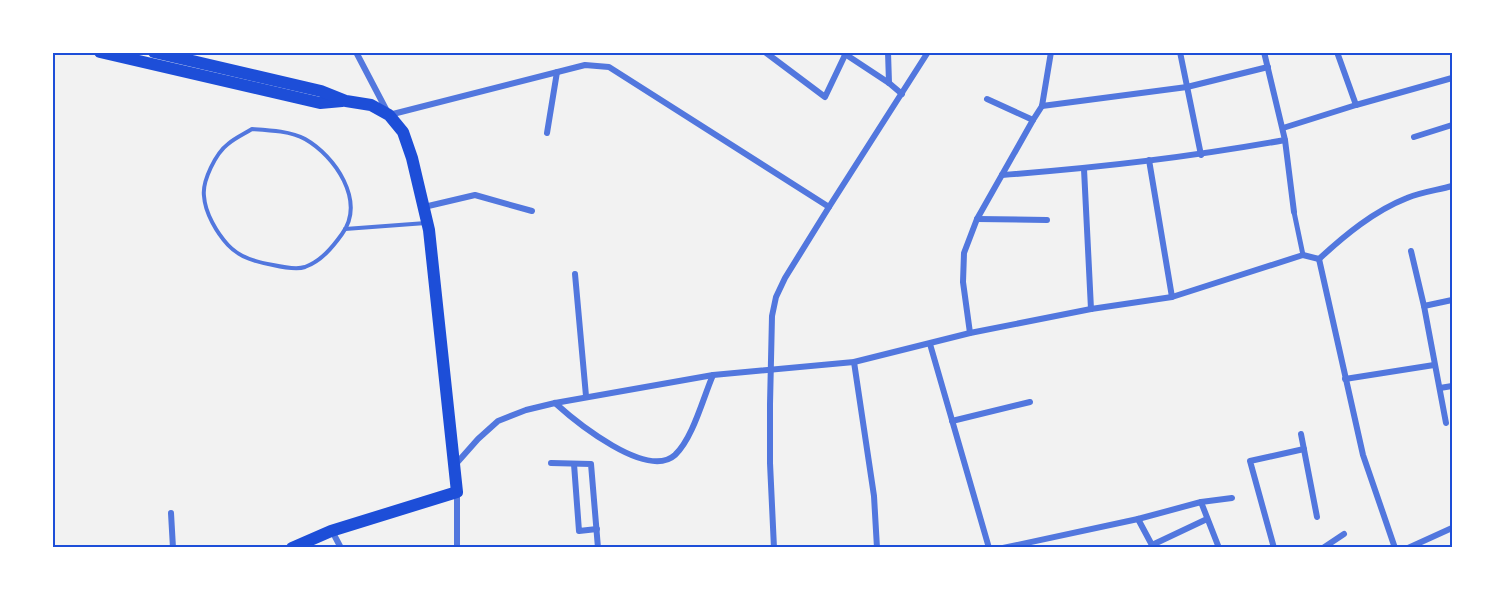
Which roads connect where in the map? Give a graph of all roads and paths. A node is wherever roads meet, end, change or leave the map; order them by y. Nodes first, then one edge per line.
1 (100, 52) edge
2 (154, 52) edge
3 (356, 52) edge
4 (765, 52) edge
5 (888, 52) edge
6 (928, 52) edge
7 (1051, 52) edge
8 (1180, 52) edge
9 (1264, 52) edge
10 (1337, 52) edge
11 (844, 54) edge
12 (1268, 67) junction
13 (557, 72) junction
14 (1452, 78) edge
15 (889, 83) junction
16 (1187, 87) junction
17 (902, 94) junction
18 (987, 99) dead end
19 (346, 100) junction
20 (1356, 105) junction
21 (1042, 106) junction
22 (389, 115) junction
23 (1033, 120) junction
24 (1452, 125) edge
25 (1283, 128) junction
26 (547, 134) dead end
27 (1414, 137) dead end
28 (1285, 140) junction
29 (1201, 155) junction
30 (1149, 160) junction
31 (1084, 169) junction
32 (1002, 175) junction
33 (1452, 186) edge
34 (424, 207) junction
35 (829, 207) junction
36 (532, 211) dead end
37 (1294, 212) joint
38 (977, 219) junction
39 (1047, 220) dead end
40 (427, 223) junction
41 (345, 229) junction
42 (1411, 251) dead end
43 (1303, 255) junction
44 (1319, 259) junction
45 (575, 274) dead end
46 (1172, 297) junction
47 (1452, 300) edge
48 (1424, 306) junction
49 (1091, 309) junction
50 (970, 333) junction
51 (930, 344) junction
52 (854, 362) junction
53 (1434, 365) junction
54 (771, 368) junction
55 (712, 375) junction
56 (1345, 379) junction
57 (1452, 386) edge
58 (1440, 388) junction
59 (586, 396) junction
60 (1030, 402) dead end
61 (555, 403) junction
62 (952, 421) junction
63 (1446, 423) dead end
64 (1301, 434) dead end
65 (1304, 449) junction
66 (551, 463) dead end
67 (574, 464) junction
68 (454, 466) junction
69 (457, 492) junction
70 (1232, 498) dead end
71 (1201, 502) junction
72 (171, 513) dead end
73 (1317, 517) dead end
74 (1138, 519) junction
75 (1207, 519) junction
76 (1452, 528) edge
77 (597, 530) junction
78 (331, 531) junction
79 (1344, 534) dead end
80 (1394, 544) edge
81 (1153, 546) edge
82 (173, 548) edge
83 (292, 548) edge
84 (341, 548) edge
85 (457, 548) edge
86 (598, 548) edge
87 (774, 548) edge
88 (877, 548) edge
89 (989, 548) edge
90 (1003, 548) edge
91 (1219, 548) edge
92 (1274, 548) edge
93 (1323, 548) edge
94 (1407, 548) edge

1 - 19 highway
2 - 19 highway
3 - 22 street
4 - 11 street
5 - 15 street
6 - 17 street
7 - 21 street
8 - 16 street
9 - 12 street
10 - 20 street
11 - 15 street
12 - 16 street
12 - 25 street
13 - 22 street
13 - 26 street
13 - 35 street
14 - 20 street
15 - 17 street
16 - 21 street
16 - 29 street
17 - 35 street
18 - 23 street
19 - 22 highway
20 - 25 street
21 - 23 street
22 - 34 highway
23 - 32 street
24 - 27 street
25 - 28 street
28 - 29 street
28 - 37 street
29 - 30 street
30 - 31 street
30 - 46 street
31 - 32 street
31 - 49 street
32 - 38 street
33 - 44 street
34 - 36 street
34 - 40 highway
35 - 54 street
37 - 43 street
38 - 39 street
38 - 50 street
40 - 41 lane
40 - 68 highway
41 - 41 lane
42 - 48 street
43 - 44 street
43 - 46 street
44 - 56 street
45 - 59 street
46 - 49 street
47 - 48 street
48 - 53 street
49 - 50 street
50 - 51 street
51 - 52 street
51 - 62 street
52 - 54 street
52 - 88 street
53 - 56 street
53 - 58 street
54 - 55 street
54 - 87 street
55 - 59 street
55 - 61 street
56 - 80 street
57 - 58 street
58 - 63 street
59 - 61 street
60 - 62 street
61 - 68 street
62 - 89 street
64 - 65 street
65 - 73 street
65 - 92 street
66 - 67 street
67 - 77 street
67 - 77 street
68 - 69 highway
69 - 78 highway
69 - 85 street
70 - 71 street
71 - 74 street
71 - 75 street
72 - 82 street
74 - 81 street
74 - 90 street
75 - 81 street
75 - 91 street
76 - 94 street
77 - 86 street
78 - 83 highway
78 - 84 street
79 - 93 street

